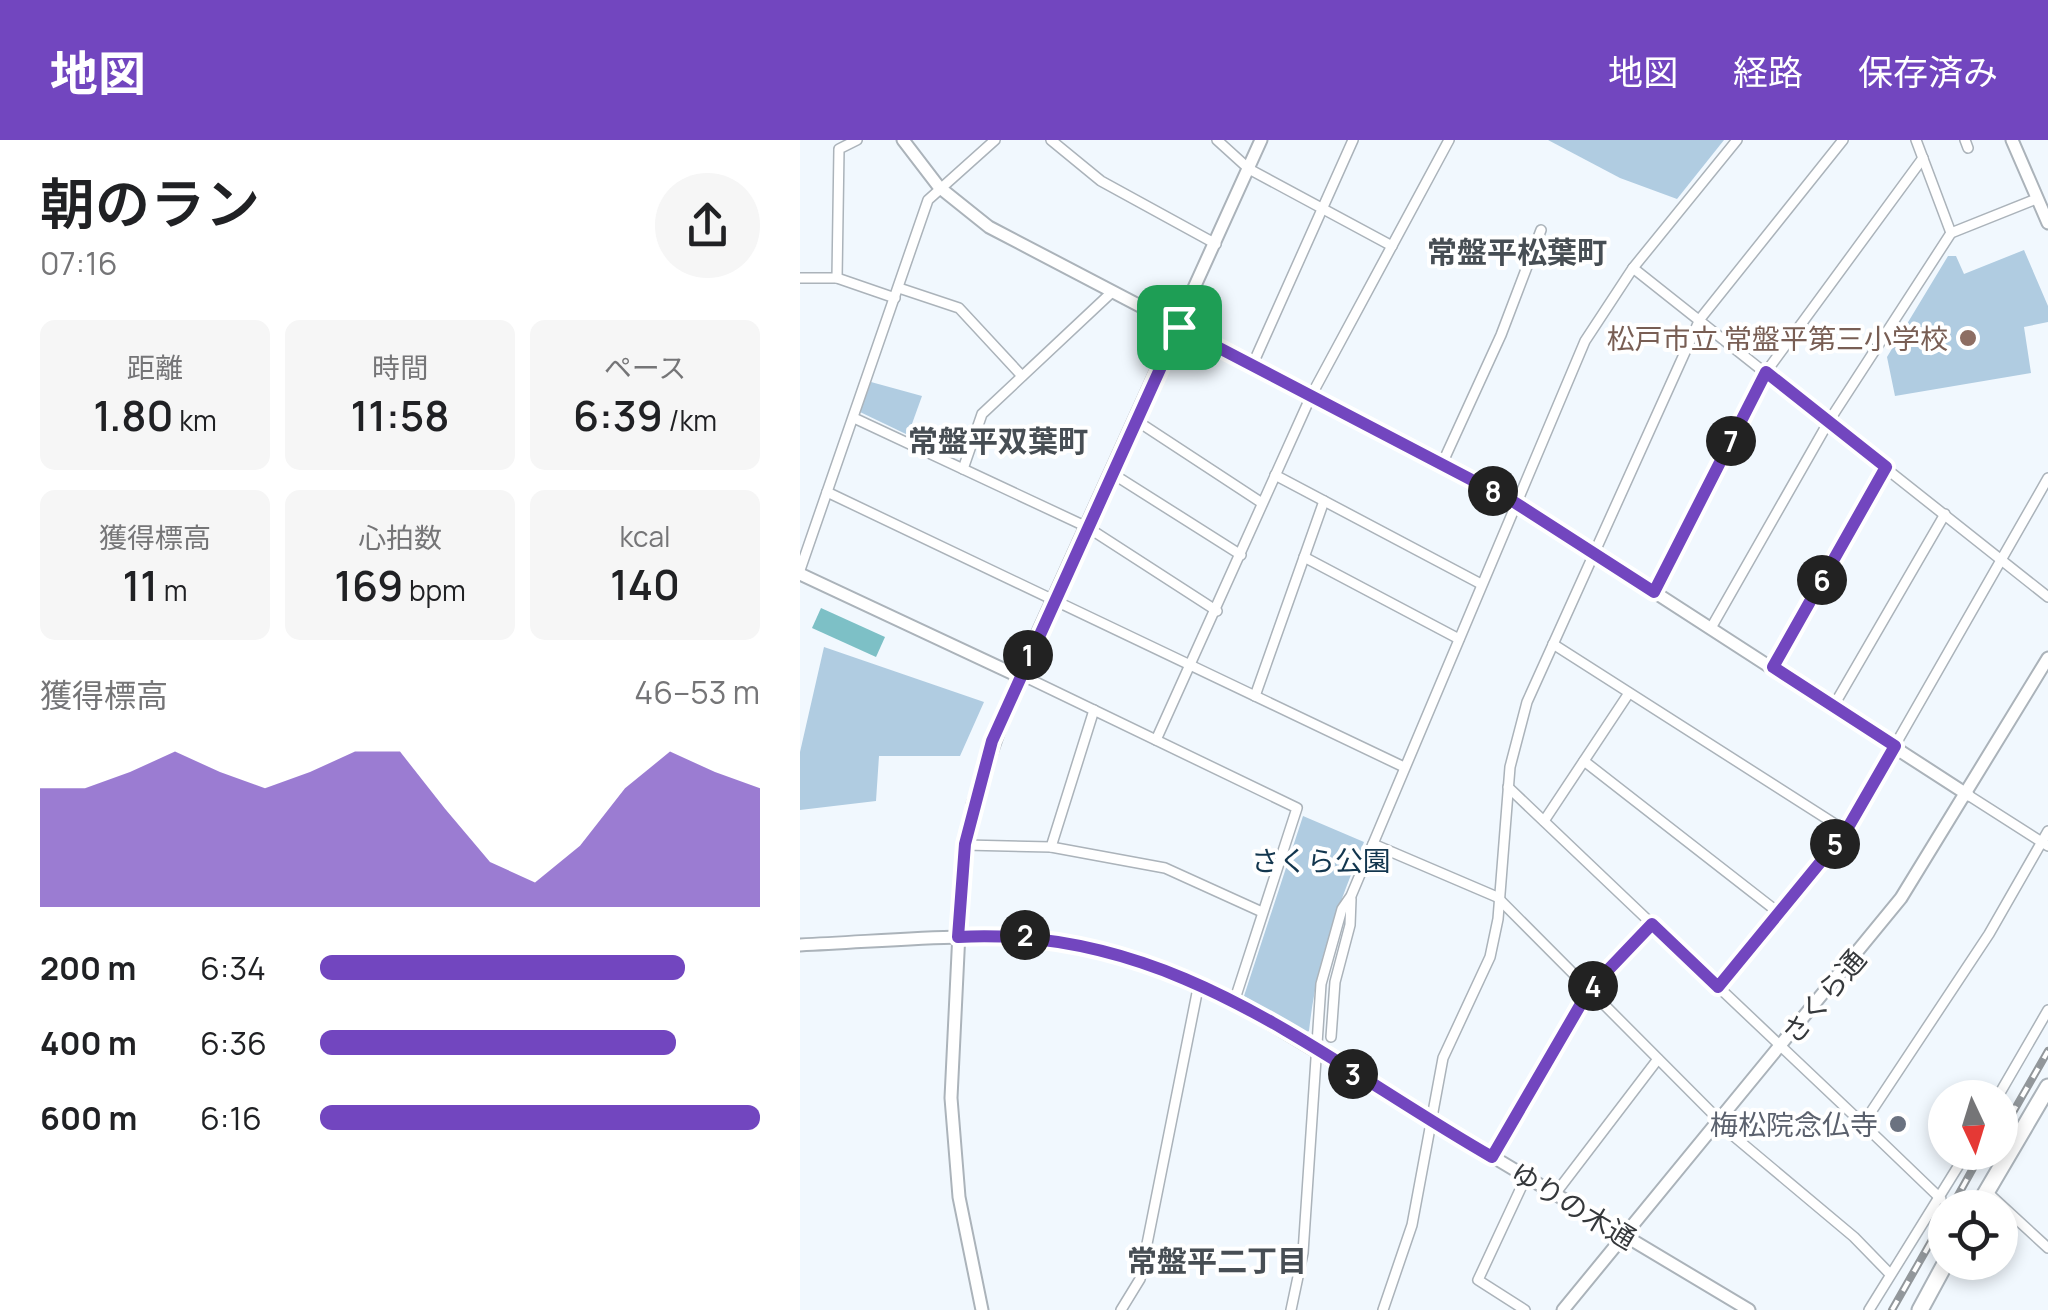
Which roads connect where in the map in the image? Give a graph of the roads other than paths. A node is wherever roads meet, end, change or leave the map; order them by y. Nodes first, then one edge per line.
1 (856, 140) edge
2 (903, 140) edge
3 (995, 140) edge
4 (1052, 140) edge
5 (1217, 140) edge
6 (1262, 140) edge
7 (1354, 140) edge
8 (1448, 140) edge
9 (1737, 140) edge
10 (1843, 140) edge
11 (1916, 140) edge
12 (2012, 140) edge
13 (1923, 158) junction
14 (1248, 169) junction
15 (939, 187) junction
16 (2036, 199) junction
17 (1323, 209) junction
18 (2048, 224) edge
19 (1541, 230) dead end
20 (1951, 233) junction
21 (1216, 244) junction
22 (1392, 246) junction
23 (1633, 268) junction
24 (800, 278) edge
25 (836, 278) junction
26 (1112, 292) junction
27 (897, 293) junction
28 (1700, 319) junction
29 (1179, 327) junction
30 (1252, 366) junction
31 (1766, 372) junction
32 (1022, 376) junction
33 (1310, 396) junction
34 (854, 418) junction
35 (1830, 421) junction
36 (1137, 422) junction
37 (1442, 464) junction
38 (1886, 467) junction
39 (963, 469) junction
40 (1113, 474) junction
41 (1274, 475) junction
42 (2048, 478) edge
43 (827, 492) junction
44 (1324, 501) junction
45 (1514, 502) junction
46 (1262, 503) junction
47 (1944, 514) junction
48 (1087, 528) junction
49 (1594, 554) junction
50 (1241, 555) junction
51 (1304, 558) junction
52 (2002, 560) junction
53 (800, 572) edge
54 (1482, 584) junction
55 (1654, 592) junction
56 (2048, 597) edge
57 (1054, 600) junction
58 (1217, 611) junction
59 (1711, 628) junction
60 (1458, 639) junction
61 (1553, 644) junction
62 (2048, 658) edge
63 (1192, 666) junction
64 (1773, 667) junction
65 (1018, 675) junction
66 (1629, 692) junction
67 (1255, 696) junction
68 (1833, 707) junction
69 (1094, 710) junction
70 (1156, 740) junction
71 (1895, 746) junction
72 (1584, 761) junction
73 (1404, 766) junction
74 (1508, 786) junction
75 (1968, 795) junction
76 (1544, 821) junction
77 (1846, 831) junction
78 (2048, 831) edge
79 (965, 844) junction
80 (1373, 844) junction
81 (2045, 844) edge
82 (1051, 847) junction
83 (1351, 896) junction
84 (1497, 898) junction
85 (1262, 912) junction
86 (1779, 913) junction
87 (1652, 924) junction
88 (958, 937) junction
89 (800, 945) edge
90 (1198, 983) junction
91 (1718, 987) junction
92 (1589, 990) junction
93 (1234, 1002) junction
94 (2048, 1010) edge
95 (1331, 1036) dead end
96 (1780, 1047) junction
97 (1317, 1052) junction
98 (1658, 1059) junction
99 (2008, 1080) edge
100 (2048, 1087) edge
101 (1430, 1120) junction
102 (1719, 1122) junction
103 (1863, 1124) junction
104 (1492, 1157) junction
105 (1526, 1177) junction
106 (1932, 1190) edge
107 (1987, 1190) edge
108 (1555, 1194) junction
109 (1928, 1218) edge
110 (2018, 1220) edge
111 (1626, 1237) junction
112 (2048, 1248) edge
113 (1890, 1274) junction
114 (1936, 1280) edge
115 (982, 1310) edge
116 (1121, 1310) edge
117 (1291, 1310) edge
118 (1382, 1310) edge
119 (1525, 1310) edge
120 (1564, 1310) edge
121 (1749, 1310) edge
122 (1868, 1310) edge
123 (1920, 1310) edge

1 - 25 street
2 - 15 street
3 - 15 street
4 - 21 street
5 - 14 street
6 - 14 street
7 - 17 street
8 - 22 street
9 - 23 street
10 - 28 street
11 - 13 street
12 - 16 street
13 - 20 street
13 - 31 street
14 - 17 street
14 - 21 street
15 - 26 street
15 - 27 street
16 - 18 street
16 - 20 street
17 - 22 street
17 - 30 street
19 - 37 street
20 - 35 street
21 - 29 street
22 - 33 street
23 - 28 street
23 - 45 street
24 - 25 street
25 - 27 street
26 - 29 street
26 - 32 street
27 - 32 street
27 - 34 street
28 - 31 street
28 - 49 street
29 - 30 street
29 - 36 street
30 - 33 street
31 - 35 street
31 - 55 street
32 - 39 street
33 - 37 street
33 - 41 street
34 - 39 street
34 - 43 street
35 - 38 street
35 - 59 street
36 - 40 street
36 - 46 street
37 - 45 street
38 - 47 street
38 - 64 street
39 - 48 street
40 - 48 street
40 - 50 street
41 - 44 street
41 - 46 street
42 - 52 street
43 - 53 street
43 - 57 street
44 - 51 street
44 - 54 street
45 - 49 street
45 - 54 street
46 - 50 street
47 - 52 street
47 - 68 street
48 - 57 street
48 - 58 street
49 - 55 street
49 - 61 street
50 - 58 street
51 - 60 street
51 - 67 street
52 - 56 street
52 - 71 street
53 - 65 street
54 - 60 street
55 - 59 street
57 - 63 street
57 - 65 street
58 - 63 street
59 - 64 street
60 - 73 street
61 - 66 street
61 - 74 street
62 - 75 street, さくら通
63 - 67 street
63 - 70 street
64 - 68 street
65 - 69 street
65 - 79 street
66 - 72 street
66 - 77 street
67 - 73 street
68 - 71 street
69 - 70 street
69 - 82 street
70 - 85 street
71 - 75 street
71 - 77 street
72 - 76 street
72 - 86 street
73 - 80 street
74 - 76 street
74 - 84 street
75 - 81 street
75 - 96 street, さくら通
76 - 87 street
77 - 86 street
78 - 81 street
79 - 82 street
79 - 88 street
80 - 83 street
80 - 84 street
81 - 103 street
82 - 85 street
83 - 95 street
83 - 97 street
84 - 92 street
84 - 101 street
85 - 93 street
86 - 91 street
87 - 91 street
87 - 92 street
88 - 89 street, ゆりの木通
88 - 90 street, ゆりの木通
88 - 115 street
90 - 93 street, ゆりの木通
90 - 116 street
91 - 96 street
92 - 98 street
92 - 104 street
93 - 97 street, ゆりの木通
94 - 99 street
96 - 102 street, さくら通
96 - 103 street
97 - 101 street, ゆりの木通
97 - 117 street
98 - 102 street
98 - 108 street
100 - 107 main road
101 - 104 street, ゆりの木通
101 - 118 street
102 - 111 street, さくら通
102 - 113 street
103 - 106 street
104 - 105 street, ゆりの木通
105 - 108 street, ゆりの木通
105 - 119 street
108 - 111 street, ゆりの木通
109 - 113 street
110 - 112 street
111 - 120 street, さくら通
111 - 121 street, ゆりの木通
113 - 122 street
114 - 123 main road

